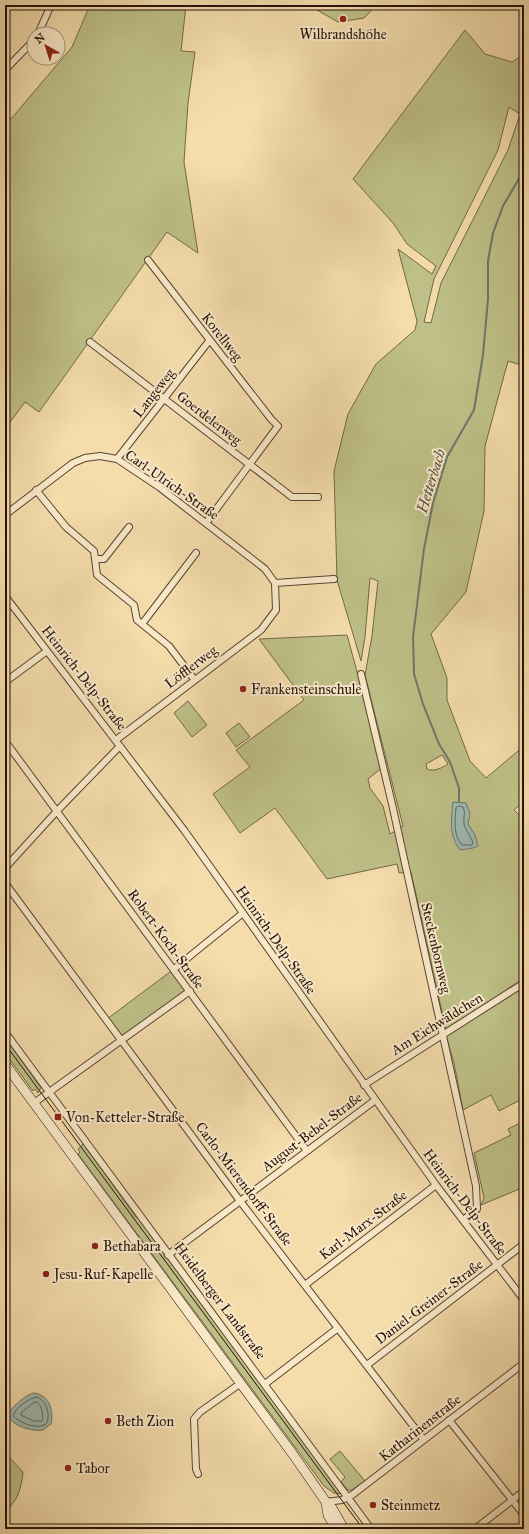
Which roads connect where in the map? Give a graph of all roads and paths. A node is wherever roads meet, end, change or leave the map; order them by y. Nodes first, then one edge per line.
1 (51, 5) edge
2 (42, 26) edge
3 (26, 48) edge
4 (5, 70) edge
5 (148, 260) dead end
6 (209, 341) junction
7 (90, 342) dead end
8 (165, 399) junction
9 (117, 459) junction
10 (250, 465) junction
11 (36, 490) junction
12 (318, 497) dead end
13 (5, 514) edge
14 (206, 523) junction
15 (129, 527) dead end
16 (196, 553) dead end
17 (95, 559) junction
18 (334, 579) dead end
19 (275, 583) junction
20 (5, 596) edge
21 (142, 624) junction
22 (47, 651) junction
23 (361, 674) dead end
24 (194, 679) junction
25 (5, 682) edge
26 (116, 740) junction
27 (5, 741) edge
28 (120, 746) junction
29 (57, 811) junction
30 (5, 868) edge
31 (5, 883) edge
32 (243, 913) junction
33 (174, 969) junction
34 (524, 983) edge
35 (190, 991) junction
36 (5, 1032) edge
37 (443, 1034) junction
38 (122, 1040) junction
39 (5, 1064) edge
40 (364, 1085) junction
41 (49, 1092) junction
42 (374, 1101) junction
43 (34, 1103) junction
44 (307, 1151) junction
45 (436, 1186) junction
46 (240, 1201) junction
47 (463, 1220) junction
48 (524, 1244) edge
49 (168, 1255) junction
50 (497, 1265) junction
51 (305, 1284) junction
52 (524, 1300) edge
53 (338, 1328) junction
54 (524, 1363) edge
55 (367, 1365) junction
56 (240, 1383) junction
57 (265, 1384) junction
58 (449, 1420) junction
59 (424, 1440) junction
60 (198, 1474) dead end
61 (524, 1490) edge
62 (348, 1497) junction
63 (512, 1500) junction
64 (326, 1502) junction
65 (524, 1515) edge
66 (336, 1529) edge
67 (344, 1529) edge
68 (371, 1529) edge
69 (475, 1529) edge

1 - 2 street
3 - 4 street
5 - 6 street, Korellweg
6 - 8 street, Langeweg
6 - 10 street, Korellweg
7 - 8 street, Goerdelerweg
8 - 9 street, Langeweg
8 - 10 street, Goerdelerweg
9 - 11 street, Carl-Ulrich-Straße
9 - 14 street, Carl-Ulrich-Straße
10 - 12 street, Goerdelerweg
10 - 14 street
11 - 13 street, Carl-Ulrich-Straße
11 - 17 street
14 - 19 street, Carl-Ulrich-Straße
15 - 17 street
16 - 21 street
17 - 21 street
18 - 19 street
19 - 24 street, Löfflerweg
20 - 22 street, Heinrich-Delp-Straße
21 - 24 street
22 - 25 street
22 - 26 street, Heinrich-Delp-Straße
23 - 37 street, Steckenbornweg
24 - 26 street, Löfflerweg
26 - 28 street, Heinrich-Delp-Straße
27 - 29 street, Robert-Koch-Straße
28 - 29 street
28 - 32 street, Heinrich-Delp-Straße
29 - 30 street
29 - 33 street, Robert-Koch-Straße
31 - 38 street, Carlo-Mierendorff-Straße
32 - 33 street
32 - 40 street, Heinrich-Delp-Straße
33 - 35 street, Robert-Koch-Straße
34 - 37 street, Am Eichwäldchen
35 - 38 street
35 - 44 street, Robert-Koch-Straße
36 - 41 street, Heidelberger Landstraße
37 - 40 street, Am Eichwäldchen
37 - 47 street, Steckenbornweg
38 - 41 street
38 - 46 street, Carlo-Mierendorff-Straße
39 - 43 street
40 - 42 street, Heinrich-Delp-Straße
41 - 43 street
41 - 49 street, Heidelberger Landstraße
42 - 44 street, August-Bebel-Straße
42 - 45 street, Heinrich-Delp-Straße
43 - 56 street
44 - 46 street, August-Bebel-Straße
45 - 47 street, Heinrich-Delp-Straße
45 - 51 street, Karl-Marx-Straße
46 - 49 street, August-Bebel-Straße
46 - 51 street, Carlo-Mierendorff-Straße
47 - 50 street, Heinrich-Delp-Straße
48 - 50 street, Daniel-Greiner-Straße
49 - 57 street, Heidelberger Landstraße
50 - 52 street, Heinrich-Delp-Straße
50 - 55 street, Daniel-Greiner-Straße
51 - 53 street, Carlo-Mierendorff-Straße
53 - 55 street, Carlo-Mierendorff-Straße
53 - 57 street
54 - 58 street, Katharinenstraße
55 - 59 street, Carlo-Mierendorff-Straße
56 - 60 street
56 - 64 street
57 - 62 street, Heidelberger Landstraße
58 - 59 street, Katharinenstraße
58 - 63 street
59 - 62 street, Katharinenstraße
61 - 63 street
62 - 64 street, Katharinenstraße
62 - 68 street, Heidelberger Landstraße
63 - 65 street
63 - 69 street
64 - 66 street
64 - 67 street

